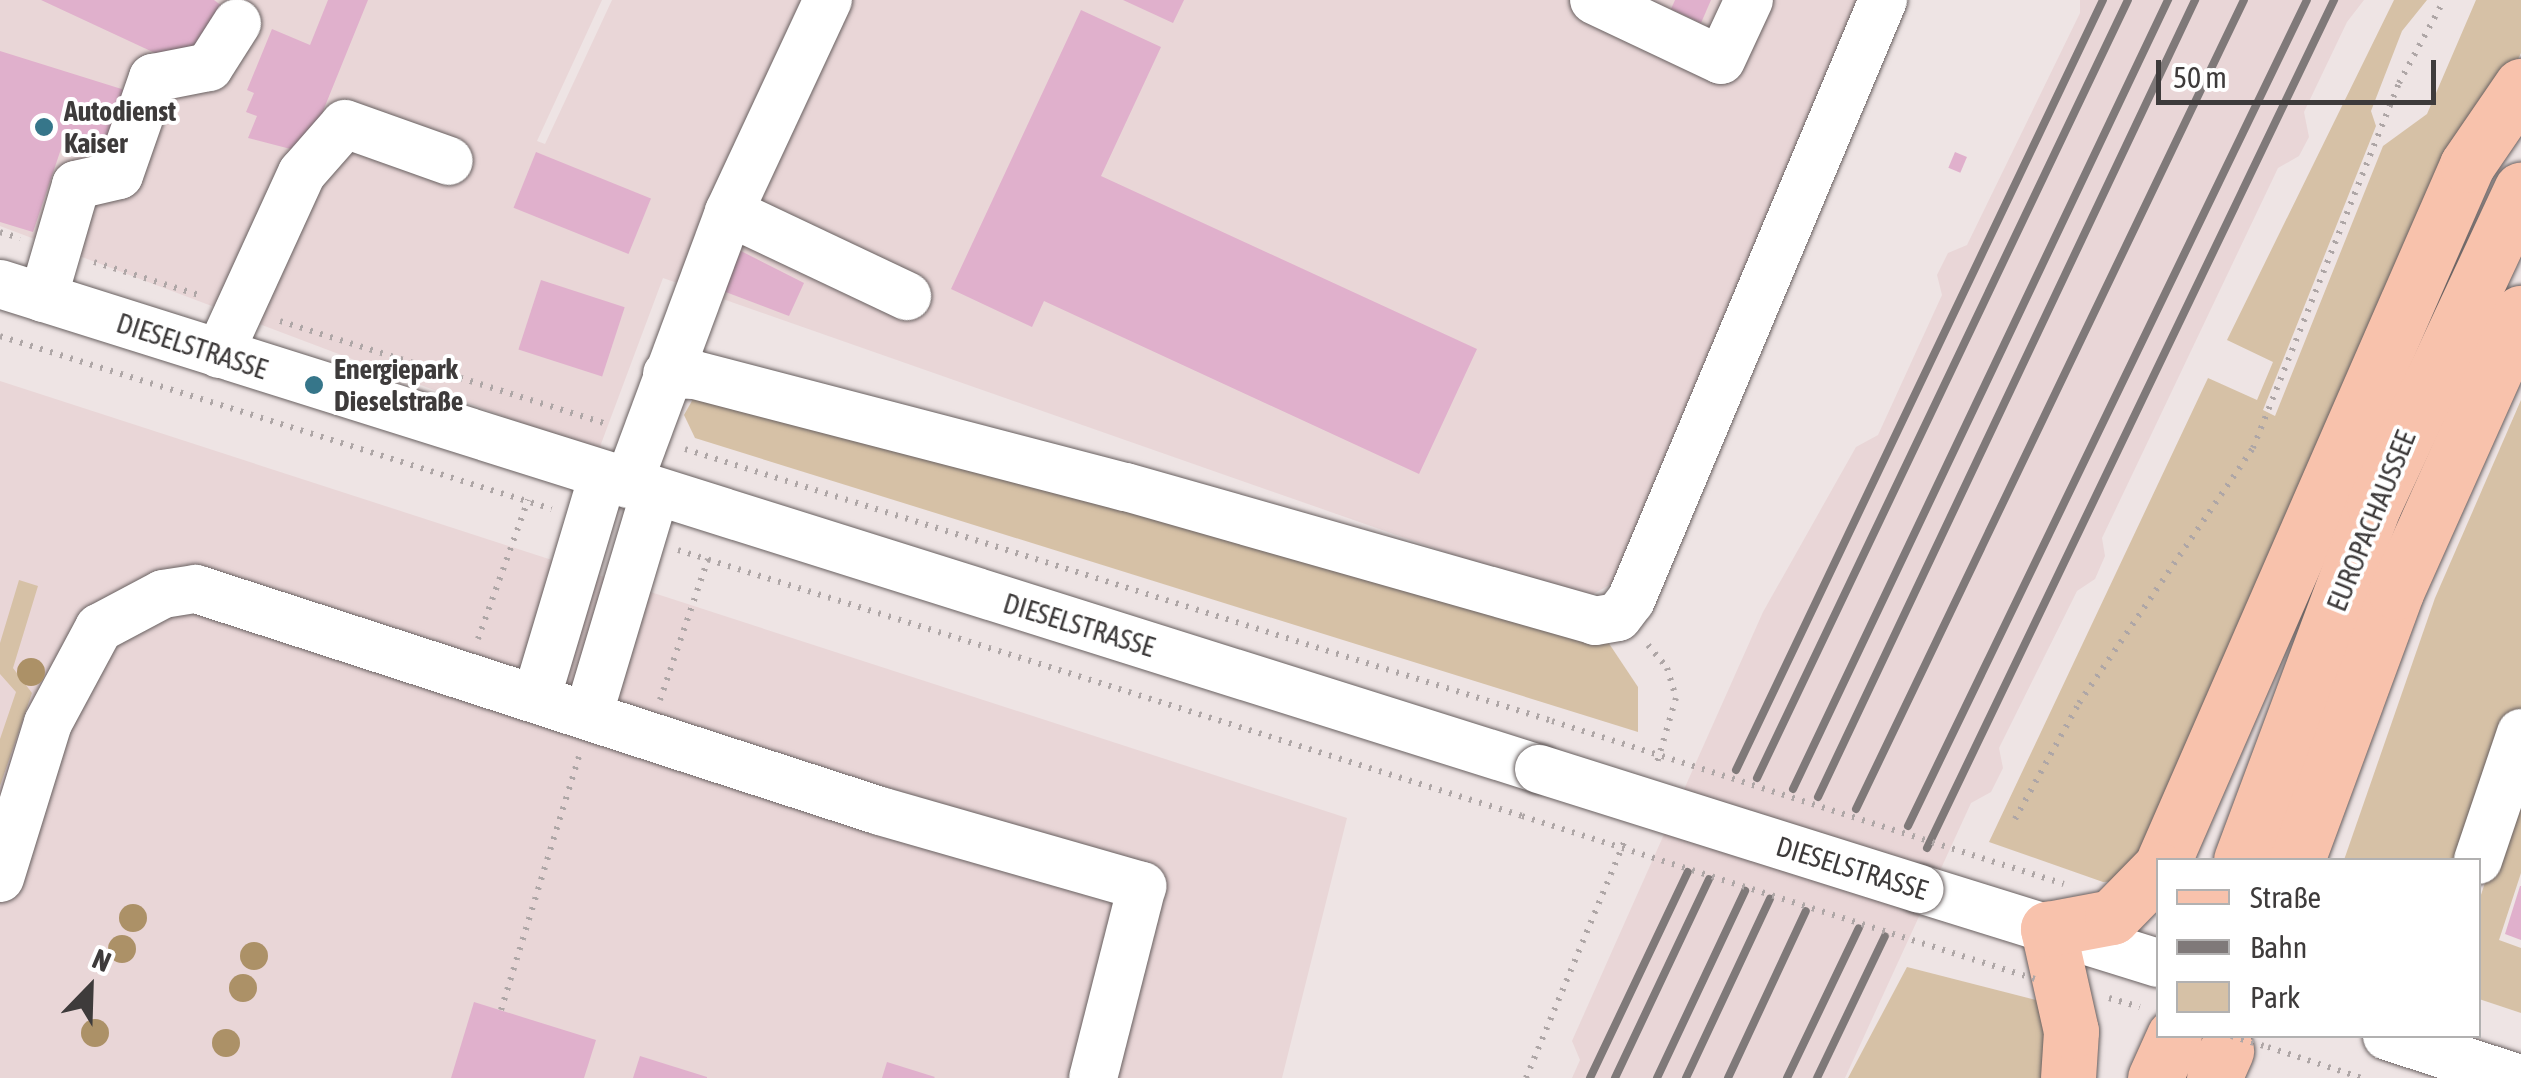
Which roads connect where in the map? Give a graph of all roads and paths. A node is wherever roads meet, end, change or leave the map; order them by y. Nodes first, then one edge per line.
1 (828, 0) edge
2 (1594, 0) edge
3 (1750, 0) edge
4 (1883, 0) edge
5 (2444, 0) edge
6 (237, 23) dead end
7 (2521, 86) edge
8 (449, 160) dead end
9 (2521, 190) edge
10 (729, 212) junction
11 (0, 232) edge
12 (37, 244) dead end
13 (74, 255) dead end
14 (22, 291) edge
15 (908, 296) dead end
16 (222, 302) dead end
17 (2521, 313) edge
18 (260, 314) dead end
19 (0, 336) edge
20 (219, 354) junction
21 (667, 374) junction
22 (556, 408) junction
23 (645, 436) junction
24 (541, 457) junction
25 (629, 484) junction
26 (527, 502) junction
27 (589, 521) junction
28 (640, 538) junction
29 (708, 559) junction
30 (1618, 618) junction
31 (465, 674) junction
32 (536, 700) junction
33 (2521, 733) edge
34 (648, 734) junction
35 (576, 741) junction
36 (596, 763) dead end
37 (1654, 771) dead end
38 (2015, 819) dead end
39 (1631, 826) dead end
40 (2165, 858) edge
41 (2242, 858) edge
42 (2298, 858) edge
43 (2479, 858) edge
44 (2156, 872) edge
45 (0, 878) edge
46 (2049, 930) junction
47 (2156, 962) edge
48 (502, 1010) dead end
49 (2173, 1038) edge
50 (2392, 1038) edge
51 (2224, 1055) edge
52 (2358, 1077) edge
53 (1093, 1078) edge
54 (1526, 1078) edge
55 (2068, 1078) edge
56 (2155, 1078) edge
57 (2517, 1078) edge

1 - 10 street
2 - 3 street
4 - 30 street
5 - 38 path
6 - 14 street
7 - 40 main road
8 - 20 street
9 - 41 main road, EUROPACHAUSSEE
10 - 15 street
10 - 21 street
11 - 12 path
13 - 16 path
14 - 20 street, DIESELSTRASSE
17 - 42 main road, EUROPACHAUSSEE
18 - 22 path
19 - 26 path
20 - 24 street, DIESELSTRASSE
21 - 23 street
21 - 30 street
22 - 23 path
22 - 24 path
23 - 25 street
23 - 46 path, bridge
24 - 25 street, DIESELSTRASSE
24 - 26 path
25 - 27 street
25 - 28 street
25 - 46 street, DIESELSTRASSE, bridge
26 - 27 path
26 - 31 path
27 - 32 street
28 - 29 path
28 - 35 street
29 - 34 path
29 - 46 path, bridge
30 - 37 path
31 - 32 street
31 - 45 street
32 - 35 street
33 - 43 street
34 - 35 street
34 - 53 street
35 - 36 path
35 - 48 path
39 - 54 path
44 - 46 main road
46 - 47 street, DIESELSTRASSE
46 - 55 main road
49 - 56 main road
50 - 57 street
51 - 52 path, bridge

